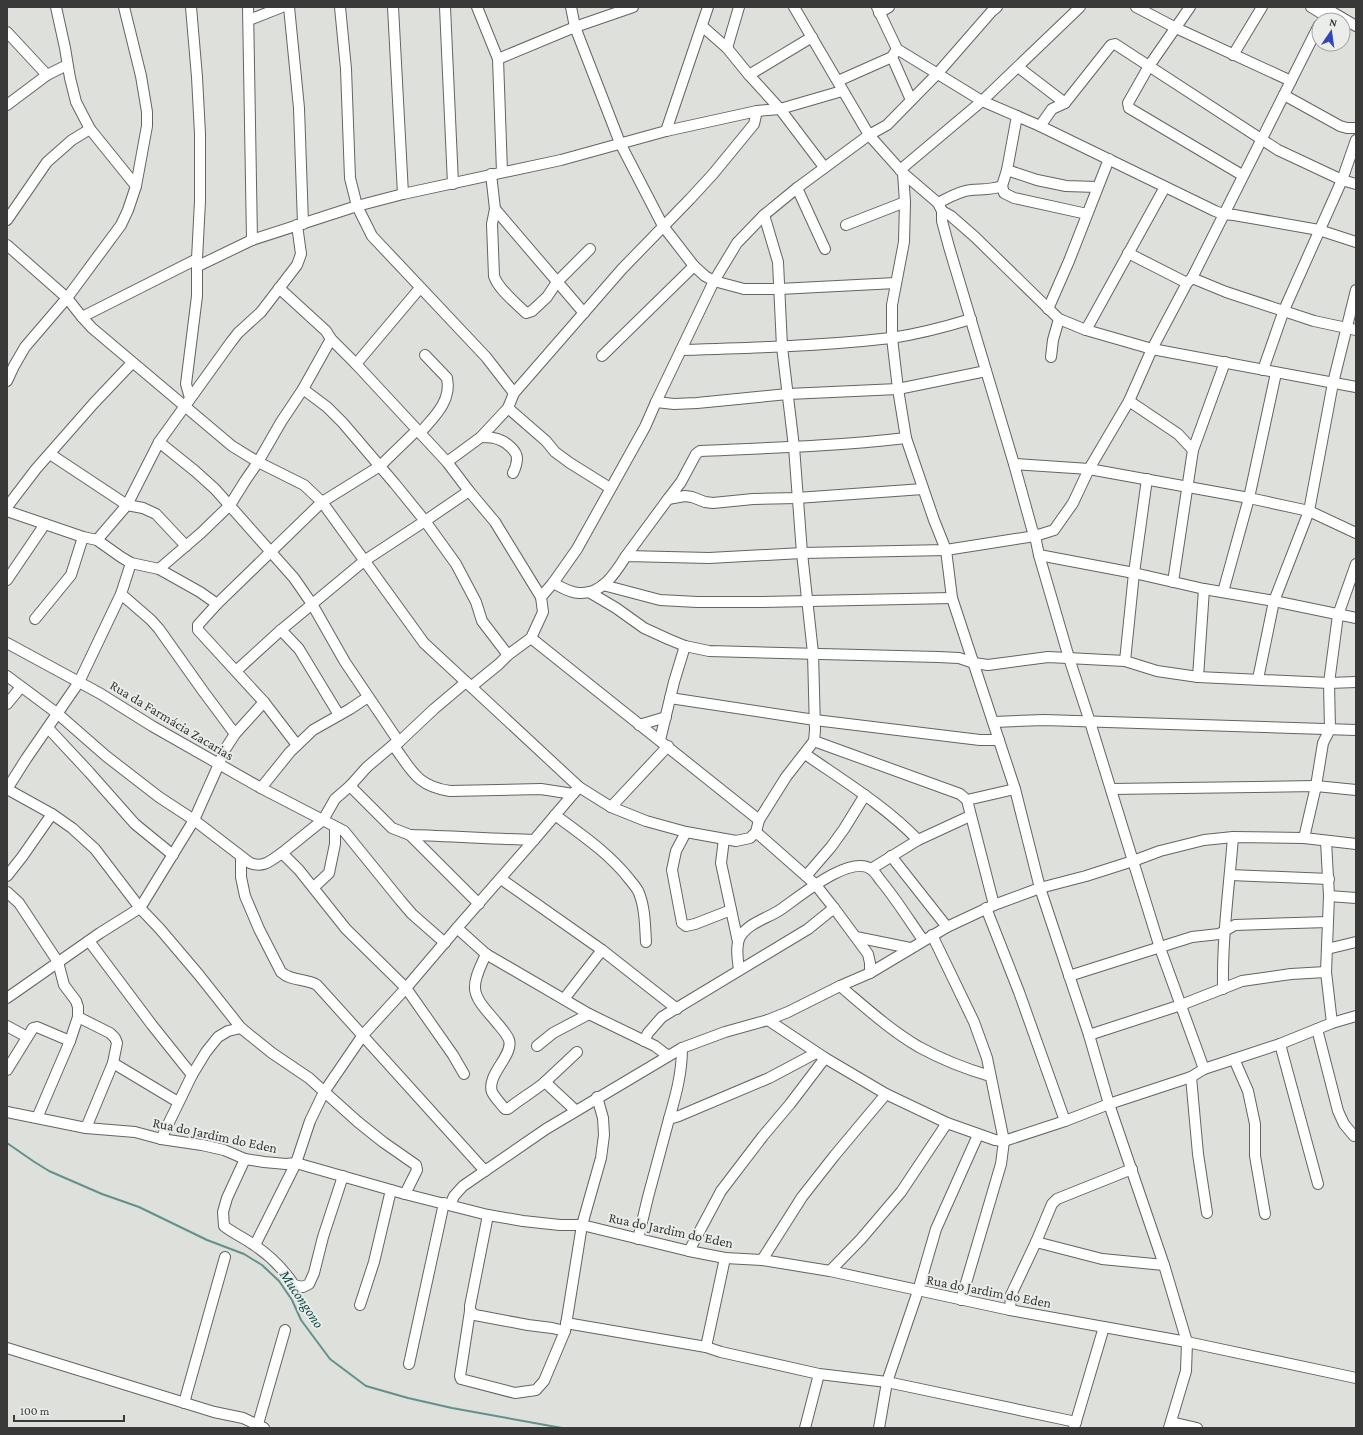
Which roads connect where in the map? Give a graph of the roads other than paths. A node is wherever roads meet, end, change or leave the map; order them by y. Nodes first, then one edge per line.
1 (56, 7) edge
2 (124, 7) edge
3 (191, 7) edge
4 (248, 7) edge
5 (282, 7) edge
6 (289, 7) edge
7 (340, 7) edge
8 (393, 7) edge
9 (445, 7) edge
10 (476, 7) edge
11 (571, 7) edge
12 (633, 7) edge
13 (708, 7) edge
14 (739, 7) edge
15 (794, 7) edge
16 (889, 7) edge
17 (998, 7) edge
18 (1080, 7) edge
19 (1136, 7) edge
20 (1190, 7) edge
21 (1262, 7) edge
22 (1311, 7) edge
23 (878, 10) edge
24 (1323, 12) edge
25 (249, 20) junction
26 (702, 26) junction
27 (575, 27) junction
28 (1176, 28) junction
29 (7, 32) edge
30 (812, 37) junction
31 (1311, 41) edge
32 (727, 48) junction
33 (895, 53) junction
34 (1233, 55) junction
35 (498, 59) junction
36 (67, 64) junction
37 (1149, 66) junction
38 (1018, 68) junction
39 (937, 74) junction
40 (46, 75) junction
41 (749, 75) junction
42 (1291, 81) junction
43 (840, 86) junction
44 (1284, 95) junction
45 (911, 100) junction
46 (982, 101) junction
47 (1065, 102) junction
48 (7, 105) edge
49 (780, 109) junction
50 (757, 112) junction
51 (1017, 116) junction
52 (1040, 126) junction
53 (1356, 128) edge
54 (90, 129) junction
55 (666, 131) junction
56 (869, 135) junction
57 (1261, 139) junction
58 (1356, 140) edge
59 (620, 143) junction
60 (1109, 159) junction
61 (824, 168) junction
62 (1007, 170) junction
63 (502, 172) junction
64 (902, 172) junction
65 (491, 174) junction
66 (1242, 175) junction
67 (1342, 180) junction
68 (453, 184) junction
69 (1356, 184) edge
70 (136, 186) junction
71 (1002, 186) junction
72 (1097, 187) junction
73 (1165, 187) junction
74 (797, 188) junction
75 (403, 194) junction
76 (905, 202) junction
77 (358, 206) junction
78 (940, 207) junction
79 (495, 209) junction
80 (1087, 214) junction
81 (1223, 214) junction
82 (764, 215) junction
83 (7, 220) edge
84 (300, 225) junction
85 (846, 225) dead end
86 (663, 226) junction
87 (1320, 230) junction
88 (252, 240) junction
89 (1356, 242) edge
90 (7, 246) edge
91 (590, 249) dead end
92 (825, 249) dead end
93 (1128, 253) junction
94 (198, 262) junction
95 (694, 266) junction
96 (1189, 280) junction
97 (557, 282) junction
98 (714, 282) junction
99 (896, 283) junction
100 (279, 288) junction
101 (420, 288) junction
102 (779, 289) junction
103 (1356, 290) edge
104 (67, 298) junction
105 (1048, 309) junction
106 (1284, 310) junction
107 (584, 313) junction
108 (82, 318) junction
109 (971, 319) junction
110 (1059, 319) junction
111 (1086, 330) junction
112 (1351, 330) edge
113 (892, 338) junction
114 (331, 339) junction
115 (782, 347) junction
116 (1152, 349) junction
117 (681, 350) junction
118 (425, 355) dead end
119 (602, 356) dead end
120 (1051, 357) dead end
121 (1225, 362) junction
122 (132, 363) junction
123 (356, 364) junction
124 (1263, 370) junction
125 (986, 371) junction
126 (1276, 372) junction
127 (7, 381) edge
128 (1333, 382) junction
129 (1356, 387) edge
130 (898, 388) junction
131 (303, 389) junction
132 (514, 393) junction
133 (788, 394) junction
134 (1129, 401) junction
135 (187, 402) junction
136 (656, 402) junction
137 (508, 408) junction
138 (493, 424) junction
139 (419, 432) junction
140 (481, 437) junction
141 (906, 438) junction
142 (500, 440) junction
143 (159, 442) junction
144 (794, 447) junction
145 (1193, 450) junction
146 (50, 454) junction
147 (258, 462) junction
148 (447, 462) junction
149 (1014, 464) junction
150 (380, 466) junction
151 (1089, 469) junction
152 (513, 474) dead end
153 (1147, 479) junction
154 (1188, 487) junction
155 (610, 488) junction
156 (923, 489) junction
157 (469, 491) junction
158 (797, 498) junction
159 (1249, 498) junction
160 (668, 499) junction
161 (322, 502) junction
162 (126, 505) junction
163 (230, 505) junction
164 (7, 507) edge
165 (7, 511) edge
166 (1309, 511) junction
167 (425, 521) junction
168 (45, 524) junction
169 (1356, 533) edge
170 (1036, 536) junction
171 (83, 537) junction
172 (97, 540) junction
173 (186, 546) junction
174 (946, 550) junction
175 (271, 551) junction
176 (802, 553) junction
177 (1039, 555) junction
178 (626, 556) junction
179 (364, 561) junction
180 (131, 563) junction
181 (1356, 564) edge
182 (159, 569) junction
183 (1134, 573) junction
184 (7, 580) edge
185 (1173, 582) junction
186 (553, 583) junction
187 (602, 585) junction
188 (1204, 589) junction
189 (588, 592) junction
190 (1223, 592) junction
191 (121, 594) junction
192 (541, 597) junction
193 (952, 598) junction
194 (808, 600) junction
195 (1274, 601) junction
196 (217, 604) junction
197 (312, 604) junction
198 (1338, 615) junction
199 (1356, 618) edge
200 (35, 619) dead end
201 (281, 630) junction
202 (532, 638) junction
203 (7, 643) edge
204 (685, 646) junction
205 (814, 653) junction
206 (508, 655) junction
207 (1068, 658) junction
208 (1125, 661) junction
209 (974, 663) junction
210 (236, 671) junction
211 (7, 676) edge
212 (1198, 677) junction
213 (1258, 680) junction
214 (79, 682) junction
215 (1356, 682) edge
216 (1329, 683) junction
217 (469, 684) junction
218 (21, 687) junction
219 (368, 697) junction
220 (670, 698) junction
221 (264, 702) junction
222 (7, 704) edge
223 (58, 714) junction
224 (339, 716) junction
225 (666, 717) junction
226 (815, 720) junction
227 (994, 722) junction
228 (1090, 722) junction
229 (639, 725) junction
230 (48, 728) junction
231 (1330, 728) junction
232 (1356, 730) edge
233 (235, 734) junction
234 (999, 740) junction
235 (814, 741) junction
236 (664, 743) junction
237 (396, 744) junction
238 (297, 745) junction
239 (805, 754) junction
240 (219, 764) junction
241 (350, 786) junction
242 (1316, 786) junction
243 (261, 788) junction
244 (7, 789) edge
245 (1015, 789) junction
246 (1112, 789) junction
247 (576, 790) junction
248 (1356, 790) edge
249 (865, 795) junction
250 (966, 800) junction
251 (612, 807) junction
252 (52, 814) junction
253 (555, 815) junction
254 (970, 816) junction
255 (194, 820) junction
256 (323, 820) junction
257 (759, 820) junction
258 (335, 827) junction
259 (686, 832) junction
260 (756, 832) junction
261 (410, 835) junction
262 (1233, 837) junction
263 (1304, 838) junction
264 (724, 839) junction
265 (534, 840) junction
266 (918, 840) junction
267 (1326, 841) junction
268 (1356, 844) edge
269 (282, 853) junction
270 (173, 855) junction
271 (891, 856) junction
272 (242, 857) junction
273 (1133, 861) junction
274 (871, 869) junction
275 (1230, 875) junction
276 (7, 876) edge
277 (806, 876) junction
278 (501, 879) junction
279 (1328, 879) junction
280 (815, 884) junction
281 (314, 887) junction
282 (1040, 888) junction
283 (7, 892) edge
284 (1329, 896) junction
285 (1356, 898) edge
286 (479, 904) junction
287 (990, 907) junction
288 (140, 908) junction
289 (834, 908) junction
290 (731, 910) junction
291 (1328, 922) junction
292 (947, 927) junction
293 (457, 928) junction
294 (1224, 931) junction
295 (932, 935) junction
296 (856, 937) junction
297 (923, 940) junction
298 (89, 941) junction
299 (646, 942) dead end
300 (738, 942) junction
301 (1356, 942) edge
302 (445, 943) junction
303 (910, 948) junction
304 (1160, 948) junction
305 (1327, 949) junction
306 (602, 950) junction
307 (486, 954) junction
308 (58, 962) junction
309 (739, 970) junction
310 (1326, 972) junction
311 (870, 973) junction
312 (1070, 976) junction
313 (840, 986) junction
314 (406, 988) junction
315 (1223, 989) junction
316 (7, 998) edge
317 (564, 999) junction
318 (1181, 1005) junction
319 (677, 1009) junction
320 (589, 1014) junction
321 (1356, 1016) edge
322 (78, 1017) junction
323 (768, 1020) junction
324 (1332, 1023) junction
325 (7, 1026) edge
326 (241, 1028) junction
327 (1318, 1029) junction
328 (363, 1035) junction
329 (1089, 1035) junction
330 (27, 1037) junction
331 (70, 1041) junction
332 (644, 1041) junction
333 (1280, 1044) junction
334 (537, 1046) dead end
335 (682, 1048) junction
336 (577, 1052) dead end
337 (668, 1056) junction
338 (821, 1056) junction
339 (1234, 1059) junction
340 (113, 1063) junction
341 (1204, 1069) junction
342 (7, 1070) edge
343 (464, 1074) dead end
344 (192, 1075) junction
345 (990, 1076) junction
346 (1191, 1077) junction
347 (545, 1082) junction
348 (324, 1092) junction
349 (886, 1094) junction
350 (597, 1097) junction
351 (178, 1102) junction
352 (1110, 1104) junction
353 (576, 1110) junction
354 (7, 1112) edge
355 (37, 1118) junction
356 (669, 1119) junction
357 (1065, 1121) junction
358 (947, 1123) junction
359 (86, 1128) junction
360 (978, 1135) junction
361 (1354, 1136) dead end
362 (161, 1139) junction
363 (1004, 1141) junction
364 (245, 1159) junction
365 (296, 1163) junction
366 (1132, 1169) junction
367 (485, 1171) junction
368 (343, 1176) junction
369 (1318, 1184) dead end
370 (391, 1190) junction
371 (405, 1194) junction
372 (447, 1204) junction
373 (1207, 1213) dead end
374 (1265, 1214) dead end
375 (488, 1215) junction
376 (582, 1225) junction
377 (638, 1239) junction
378 (1036, 1242) junction
379 (255, 1245) junction
380 (689, 1251) junction
381 (845, 1255) junction
382 (225, 1257) dead end
383 (725, 1258) junction
384 (762, 1260) junction
385 (1164, 1265) junction
386 (830, 1271) junction
387 (850, 1275) junction
388 (918, 1291) junction
389 (961, 1300) junction
390 (360, 1305) dead end
391 (1010, 1310) junction
392 (470, 1311) junction
393 (565, 1327) junction
394 (1104, 1327) junction
395 (285, 1330) dead end
396 (1187, 1342) junction
397 (706, 1347) junction
398 (7, 1348) edge
399 (409, 1364) dead end
400 (819, 1374) junction
401 (1356, 1378) edge
402 (887, 1382) junction
403 (184, 1403) junction
404 (241, 1423) edge
405 (1075, 1425) edge
406 (1170, 1425) edge
407 (261, 1426) edge
408 (805, 1428) edge
409 (879, 1428) edge
410 (1197, 1428) edge

1 - 36 street
2 - 70 street
3 - 94 street
4 - 25 street
5 - 25 street
6 - 84 street
7 - 77 street
8 - 75 street
9 - 68 street
10 - 35 street
11 - 27 street
12 - 27 street
13 - 26 street
14 - 32 street
15 - 30 street
16 - 23 street
17 - 39 street
18 - 38 street
19 - 28 street
20 - 28 street
21 - 34 street
22 - 24 street
23 - 33 street
25 - 88 street
26 - 32 street
26 - 55 street
27 - 35 street
27 - 59 street
28 - 34 street
28 - 37 street
29 - 40 street
30 - 41 street
30 - 43 street
31 - 42 street
32 - 41 street
33 - 39 street
33 - 43 street
33 - 45 street
34 - 42 street
35 - 63 street
36 - 40 street
36 - 54 street
37 - 47 street
37 - 57 street
37 - 66 street
38 - 46 street
38 - 47 street
39 - 45 street
39 - 46 street
40 - 48 street
41 - 49 street
42 - 44 street
43 - 49 street
43 - 56 street
44 - 53 street
44 - 57 street
45 - 56 street
46 - 51 street
46 - 64 street
47 - 52 street
49 - 50 street
49 - 61 street
50 - 55 street
50 - 86 street
51 - 52 street
51 - 62 street
52 - 60 street
54 - 70 street
54 - 83 street
55 - 59 street
56 - 61 street
56 - 64 street
57 - 66 street
57 - 67 street
58 - 67 street
59 - 63 street
59 - 86 street
60 - 72 street
60 - 73 street
61 - 74 street
62 - 71 street
62 - 72 street
63 - 65 street
64 - 76 street
64 - 78 street
65 - 68 street
65 - 79 street
66 - 81 street
67 - 69 street
67 - 87 street
68 - 75 street
70 - 104 street
71 - 78 street
71 - 80 street
72 - 80 street
73 - 81 street
73 - 93 street
74 - 82 street
74 - 92 street
75 - 77 street
76 - 85 street
76 - 99 street
77 - 84 street
77 - 101 street
78 - 105 street
78 - 109 street
79 - 97 street
79 - 97 street
80 - 105 street
81 - 87 street
81 - 96 street
82 - 98 street
82 - 102 street
84 - 88 street
84 - 100 street
86 - 95 street
86 - 107 street
87 - 89 street
87 - 106 street
88 - 94 street
90 - 104 street
91 - 97 street
93 - 96 street
93 - 111 street
94 - 108 street
94 - 135 street
95 - 98 street
95 - 119 street
96 - 106 street
96 - 116 street
97 - 107 street
98 - 102 street
98 - 117 street
99 - 102 street
99 - 113 street
100 - 114 street
100 - 135 street
101 - 123 street
101 - 132 street
102 - 115 street
103 - 112 street
104 - 108 street
104 - 127 street
105 - 110 street
106 - 112 street
106 - 124 street
107 - 132 street
108 - 122 street
109 - 113 street
109 - 125 street
110 - 111 street
110 - 120 street
111 - 116 street
112 - 128 street
113 - 115 street
113 - 130 street
114 - 123 street
114 - 131 street
115 - 117 street
115 - 133 street
116 - 121 street
116 - 134 street
117 - 136 street
118 - 139 street
121 - 124 street
121 - 145 street
122 - 135 street
122 - 146 street
123 - 139 street
124 - 126 street
125 - 130 street
125 - 149 street
126 - 128 street
126 - 159 street
128 - 129 street
128 - 166 street
130 - 133 street
130 - 141 street
131 - 147 street
131 - 150 street
132 - 137 street
133 - 136 street
133 - 144 street
134 - 145 street
134 - 151 street
135 - 143 street
135 - 147 street
136 - 155 street
137 - 138 street
137 - 155 street
138 - 140 street
138 - 142 street
139 - 148 street
139 - 150 street
140 - 142 street
140 - 148 street
141 - 144 street
141 - 156 street
142 - 152 street
143 - 162 street
143 - 163 street
144 - 158 street
144 - 160 street
145 - 154 street
146 - 162 street
146 - 164 street
147 - 161 street
147 - 163 street
148 - 157 street
149 - 151 street
149 - 170 street
150 - 161 street
150 - 167 street
151 - 153 street
151 - 170 street
153 - 154 street
153 - 183 street
154 - 159 street
154 - 185 street
155 - 186 street
156 - 158 street
156 - 174 street
157 - 167 street
157 - 192 street
158 - 160 street
158 - 176 street
159 - 166 street
159 - 190 street
160 - 178 street
161 - 175 street
161 - 179 street
162 - 172 street
162 - 173 street
163 - 173 street
163 - 175 street
165 - 168 street
166 - 169 street
166 - 195 street
167 - 179 street
167 - 206 street
168 - 171 street
168 - 184 street
170 - 174 street
170 - 177 street
171 - 172 street
171 - 200 street
172 - 180 street
173 - 182 street
174 - 176 street
174 - 193 street
175 - 196 street
175 - 197 street
176 - 178 street
176 - 194 street
177 - 183 street
177 - 207 street
178 - 187 street
179 - 197 street
179 - 217 street
180 - 182 street
180 - 191 street
181 - 198 street
182 - 196 street
183 - 185 street
183 - 208 street
185 - 188 street
186 - 189 street
186 - 192 street
187 - 189 street
187 - 194 street
188 - 190 street
188 - 212 street
189 - 204 street
190 - 195 street
191 - 214 street
191 - 233 street
192 - 202 street
193 - 194 street
193 - 209 street
194 - 205 street
195 - 198 street
195 - 213 street
196 - 210 street
197 - 201 street
197 - 219 street
198 - 199 street
198 - 216 street
201 - 210 street
201 - 224 street
202 - 206 street
202 - 229 street
203 - 214 street, Rua da Farmácia Zacarias
204 - 205 street
204 - 220 street
205 - 209 street
205 - 226 street
206 - 217 street
207 - 208 street
207 - 209 street
207 - 228 street
208 - 212 street
209 - 227 street
210 - 221 street
211 - 218 street
212 - 213 street
213 - 216 street
214 - 223 street
214 - 240 street, Rua da Farmácia Zacarias
215 - 216 street
216 - 231 street
217 - 237 street
217 - 247 street
218 - 222 street
218 - 223 street
219 - 224 street
219 - 237 street
220 - 225 street
220 - 226 street
221 - 233 street
221 - 238 street
223 - 230 street
223 - 255 street
224 - 238 street
225 - 229 street
225 - 236 street
226 - 234 street
226 - 235 street
227 - 228 street
227 - 234 street
228 - 231 street
228 - 246 street
229 - 236 street
230 - 244 street
230 - 270 street
231 - 232 street
231 - 242 street
233 - 240 street
234 - 245 street
235 - 239 street
235 - 250 street
236 - 251 street
236 - 257 street
237 - 241 street
237 - 247 street
238 - 243 street
239 - 249 street
239 - 257 street
240 - 243 street, Rua da Farmácia Zacarias
240 - 255 street
241 - 256 street
241 - 261 street
242 - 246 street
242 - 248 street
242 - 263 street
243 - 256 street, Rua da Farmácia Zacarias
244 - 252 street
245 - 250 street
245 - 282 street
246 - 273 street
247 - 251 street
247 - 253 street
249 - 266 street
249 - 277 street
250 - 254 street
251 - 259 street
252 - 276 street
252 - 288 street
253 - 265 street
253 - 299 street
254 - 266 street
254 - 287 street
255 - 270 street
255 - 272 street
256 - 258 street, Rua da Farmácia Zacarias
256 - 269 street
257 - 260 street
258 - 281 street
258 - 302 street, Rua da Farmácia Zacarias
259 - 264 street
259 - 290 street
260 - 264 street
260 - 277 street
261 - 265 street
261 - 286 street
262 - 263 street
262 - 273 street
262 - 275 street
263 - 267 street
264 - 290 street
265 - 278 street
266 - 271 street
267 - 268 street
267 - 279 street
269 - 272 street
269 - 281 street
270 - 288 street
271 - 274 street
271 - 292 street
272 - 328 street
273 - 282 street
273 - 304 street
274 - 280 street
274 - 297 street
275 - 279 street
275 - 294 street
277 - 280 street
278 - 286 street
278 - 306 street
279 - 284 street
280 - 289 street
280 - 300 street
281 - 314 street
282 - 287 street
282 - 312 street
283 - 308 street
284 - 285 street
284 - 291 street
286 - 293 street
287 - 292 street
287 - 357 street
288 - 298 street
288 - 326 street
289 - 296 street
289 - 309 street
290 - 300 street
291 - 294 street
291 - 305 street
292 - 295 street
293 - 302 street
293 - 307 street
294 - 304 street
294 - 315 street
295 - 297 street
295 - 345 street
296 - 303 street
296 - 311 street
297 - 303 street
298 - 308 street
298 - 344 street
300 - 309 street
301 - 305 street
302 - 314 street
303 - 311 street
304 - 312 street
304 - 318 street
305 - 310 street
306 - 317 street
306 - 319 street
307 - 317 street
307 - 347 street
308 - 316 street
308 - 322 street
309 - 319 street
310 - 315 street
310 - 324 street
311 - 313 street
312 - 329 street
313 - 323 street
313 - 345 street
314 - 328 street
314 - 343 street
315 - 318 street
317 - 320 street
318 - 329 street
318 - 341 street
319 - 332 street
320 - 332 street
320 - 334 street
321 - 324 street
322 - 331 street
322 - 340 street
323 - 335 street
323 - 338 street
324 - 327 street
325 - 330 street
326 - 344 street
326 - 348 street
327 - 333 street
327 - 361 street
328 - 348 street
328 - 367 street
329 - 352 street
330 - 331 street
330 - 342 street
331 - 355 street
332 - 337 street
333 - 339 street
333 - 369 street
335 - 337 street
335 - 356 street
336 - 347 street
337 - 350 street
338 - 349 street
338 - 356 street
338 - 380 street
339 - 341 street
339 - 374 street
340 - 351 street
340 - 359 street
341 - 346 street
344 - 351 street
345 - 363 street
346 - 352 street
346 - 373 street
347 - 353 street
348 - 365 street
348 - 371 street
349 - 358 street
349 - 384 street
350 - 353 street
350 - 376 street
351 - 362 street
352 - 357 street
352 - 366 street
353 - 367 street
354 - 355 street, Rua do Jardim do Eden
355 - 359 street, Rua do Jardim do Eden
356 - 377 street
357 - 363 street
358 - 360 street
358 - 381 street
359 - 362 street, Rua do Jardim do Eden
360 - 363 street
360 - 388 street
362 - 364 street, Rua do Jardim do Eden
363 - 389 street
364 - 365 street, Rua do Jardim do Eden
364 - 379 street
365 - 368 street, Rua do Jardim do Eden
365 - 379 street
366 - 378 street
366 - 385 street
367 - 372 street
368 - 370 street, Rua do Jardim do Eden
368 - 379 street
370 - 371 street, Rua do Jardim do Eden
370 - 390 street
371 - 372 street, Rua do Jardim do Eden
372 - 375 street, Rua do Jardim do Eden
372 - 399 street
375 - 376 street, Rua do Jardim do Eden
375 - 392 street
376 - 377 street, Rua do Jardim do Eden
376 - 393 street
377 - 380 street, Rua do Jardim do Eden
378 - 385 street
378 - 391 street
380 - 383 street, Rua do Jardim do Eden
381 - 386 street
381 - 387 street
382 - 403 street
383 - 384 street, Rua do Jardim do Eden
383 - 397 street
384 - 386 street, Rua do Jardim do Eden
385 - 396 street
386 - 387 street, Rua do Jardim do Eden
387 - 388 street, Rua do Jardim do Eden
388 - 389 street, Rua do Jardim do Eden
388 - 402 street
389 - 391 street, Rua do Jardim do Eden
391 - 394 street, Rua do Jardim do Eden
392 - 393 street
392 - 393 street
393 - 397 street
394 - 396 street, Rua do Jardim do Eden
394 - 405 street
395 - 407 street
396 - 401 street, Rua do Jardim do Eden
396 - 406 street
397 - 400 street
398 - 403 street
400 - 402 street
400 - 408 street
402 - 405 street
402 - 409 street
403 - 404 street
404 - 407 street
406 - 410 street

